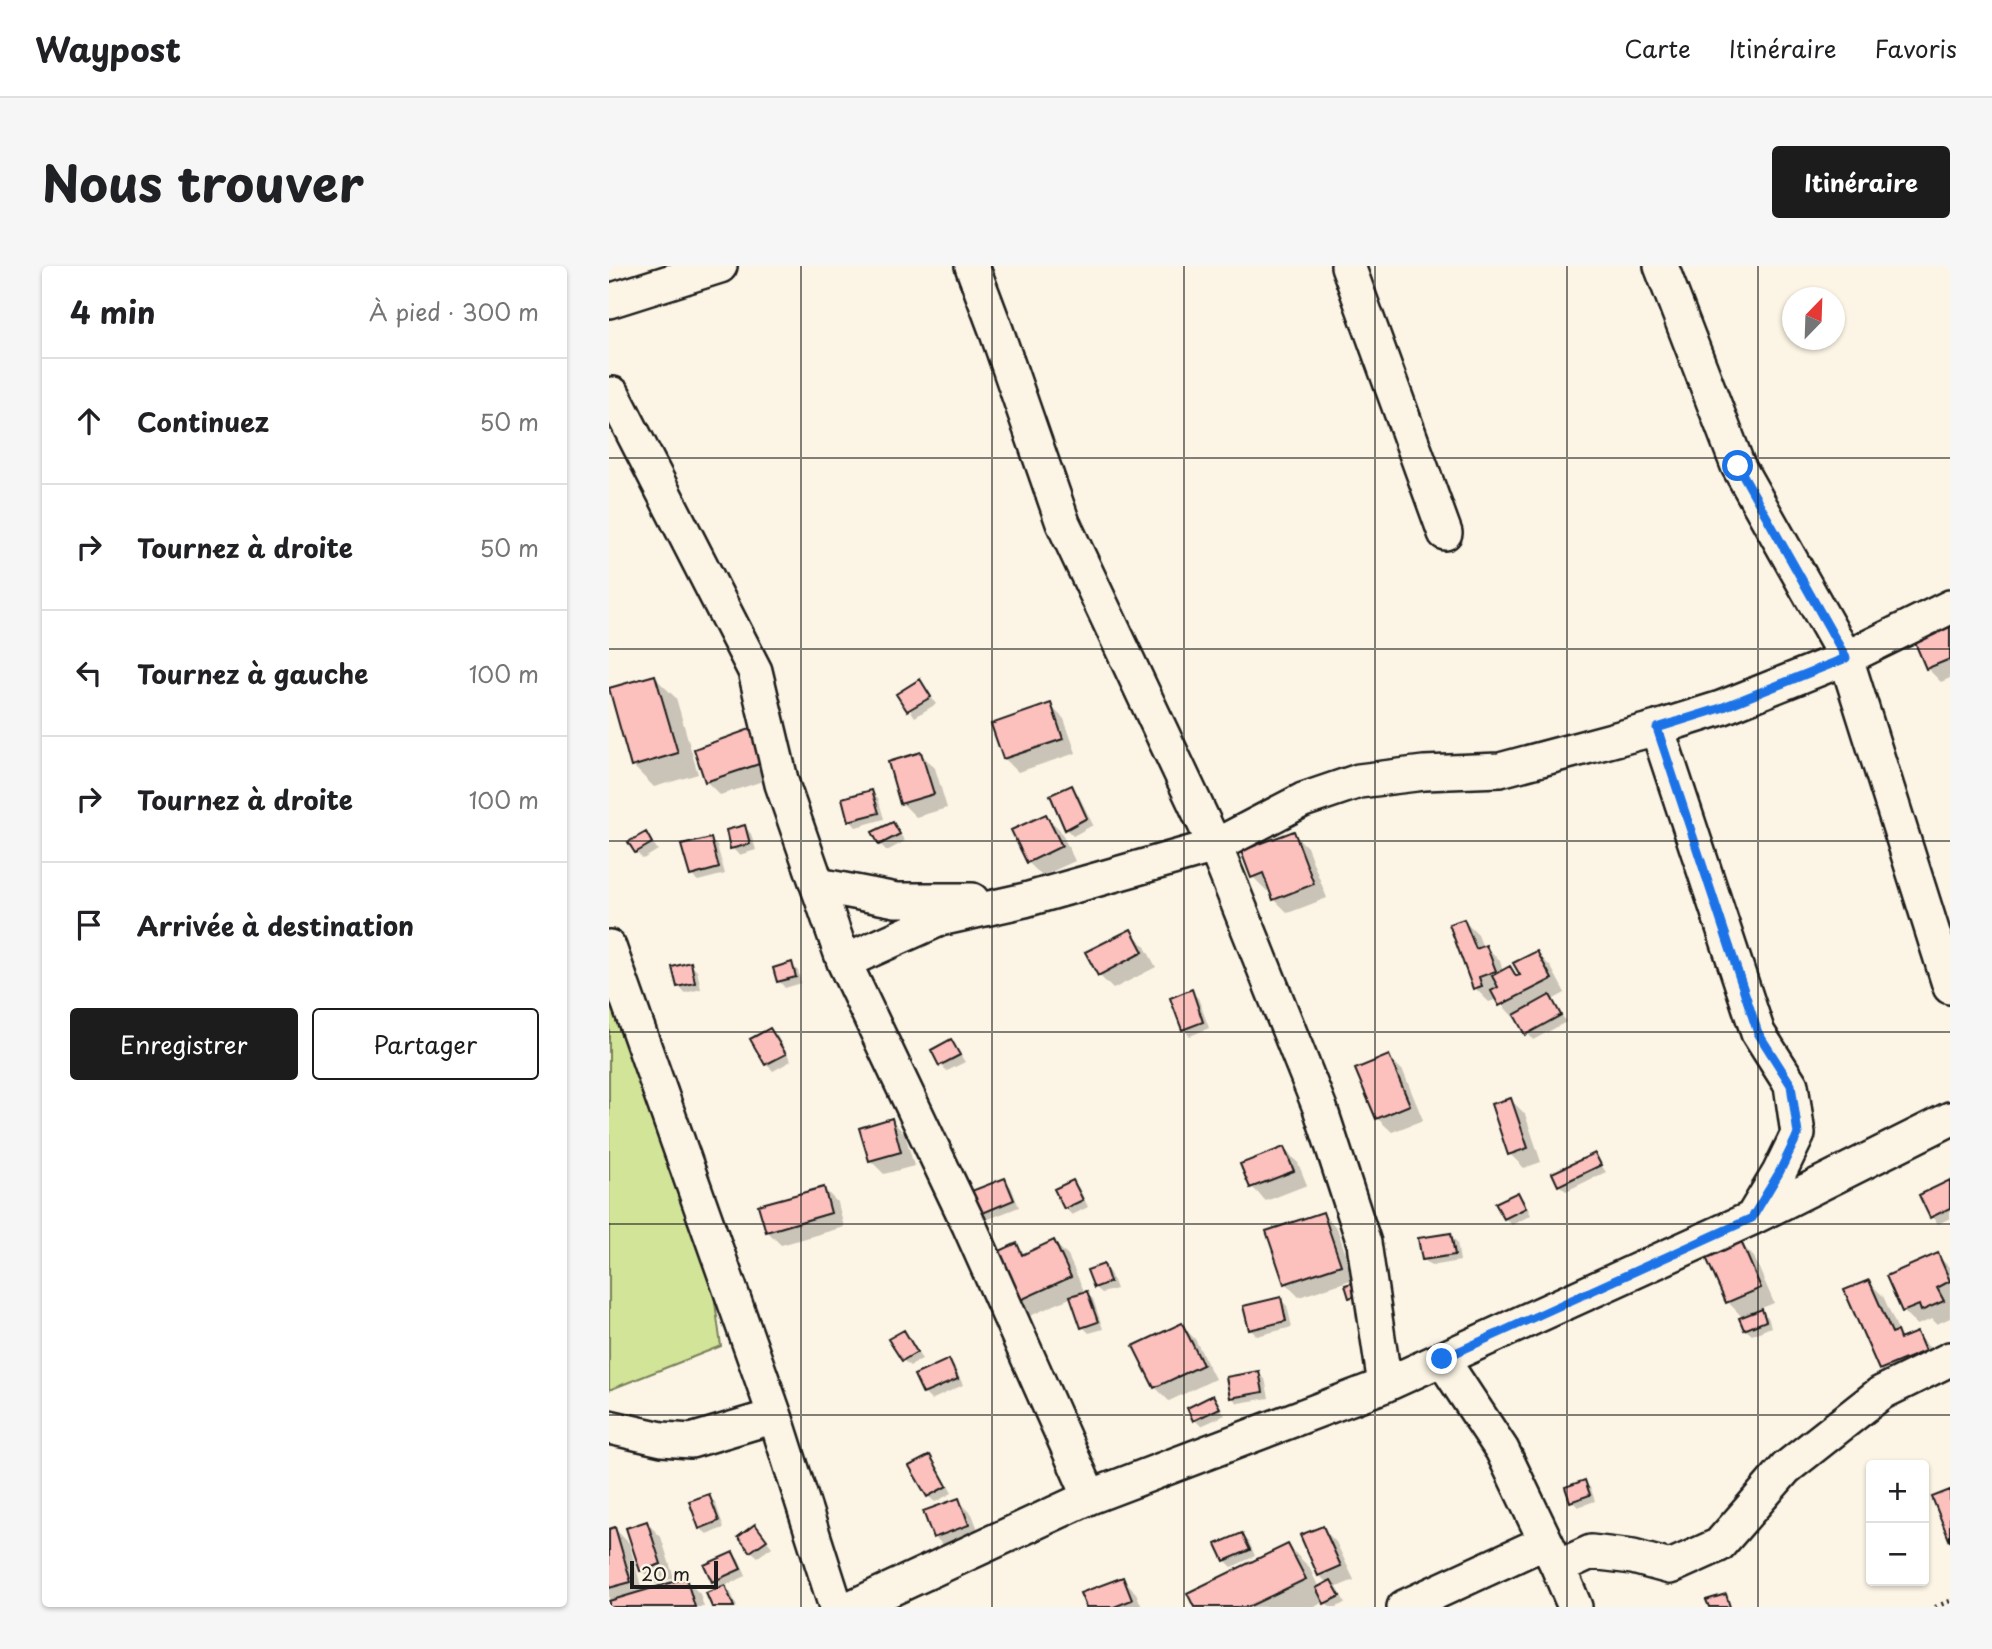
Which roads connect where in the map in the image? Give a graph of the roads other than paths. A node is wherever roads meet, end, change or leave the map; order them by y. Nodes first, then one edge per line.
1 (720, 266) edge
2 (972, 266) edge
3 (1348, 266) edge
4 (1661, 266) edge
5 (670, 274) edge
6 (609, 301) edge
7 (614, 394) dead end
8 (1445, 533) dead end
9 (1950, 607) edge
10 (1846, 658) junction
11 (1657, 728) junction
12 (1215, 846) junction
13 (818, 885) junction
14 (1025, 900) junction
15 (609, 947) edge
16 (844, 962) junction
17 (1950, 987) edge
18 (1950, 1119) edge
19 (1752, 1218) junction
20 (1442, 1359) junction
21 (1950, 1359) edge
22 (1385, 1385) junction
23 (775, 1416) junction
24 (609, 1427) edge
25 (1090, 1497) junction
26 (1551, 1554) junction
27 (903, 1597) edge
28 (837, 1607) edge
29 (852, 1607) edge
30 (1404, 1607) edge
31 (1574, 1607) edge

1 - 5 street
2 - 12 street
3 - 8 street
4 - 10 street
5 - 6 street
7 - 13 street
9 - 10 street
10 - 11 street
10 - 17 street
11 - 12 street
11 - 19 street
12 - 14 street
12 - 22 street
13 - 14 street
13 - 16 street
14 - 16 street
15 - 23 street
16 - 25 street
18 - 19 street
19 - 20 street
20 - 22 street
20 - 26 street
21 - 26 street
22 - 25 street
23 - 24 street
23 - 28 street
25 - 27 street
26 - 30 street
26 - 31 street
27 - 29 street

